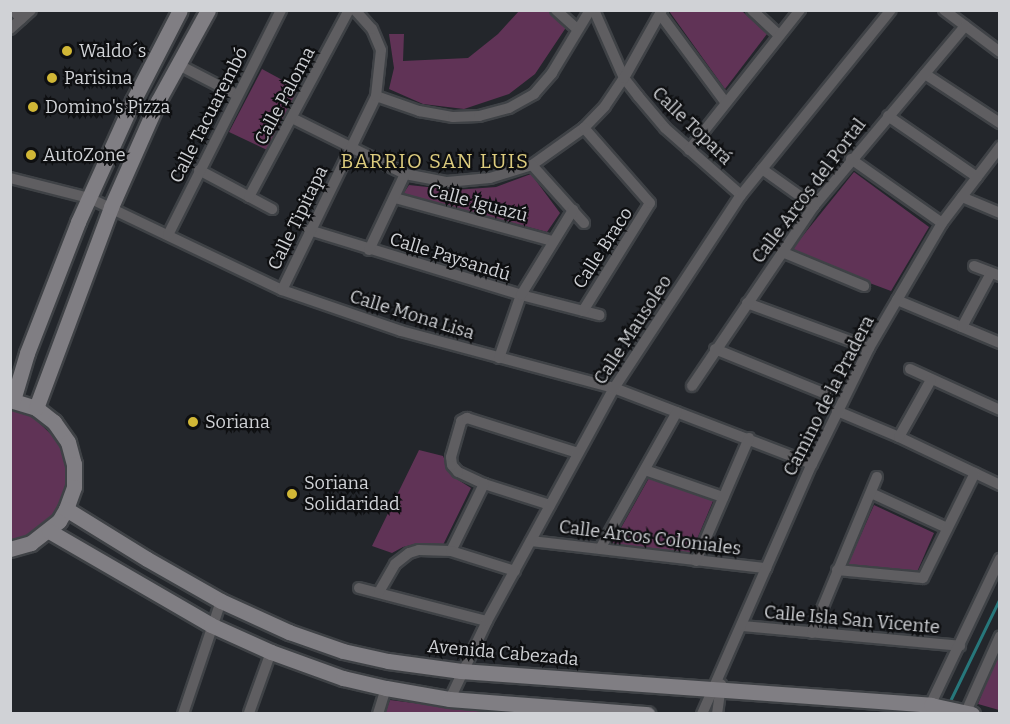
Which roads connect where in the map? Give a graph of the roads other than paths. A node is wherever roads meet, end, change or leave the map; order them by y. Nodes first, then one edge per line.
1 (13, 10) edge
2 (31, 10) edge
3 (180, 10) edge
4 (208, 10) edge
5 (281, 10) edge
6 (350, 10) edge
7 (355, 10) edge
8 (556, 10) edge
9 (592, 10) edge
10 (752, 10) edge
11 (800, 10) edge
12 (891, 10) edge
13 (944, 10) edge
14 (661, 12) edge
15 (21, 19) junction
16 (964, 26) junction
17 (10, 29) edge
18 (577, 29) junction
19 (779, 34) junction
20 (999, 52) edge
21 (177, 64) junction
22 (925, 74) junction
23 (624, 78) junction
24 (237, 95) junction
25 (376, 96) junction
26 (724, 102) junction
27 (888, 116) junction
28 (292, 118) junction
29 (999, 123) edge
30 (584, 128) junction
31 (999, 147) edge
32 (350, 148) junction
33 (689, 150) junction
34 (851, 159) junction
35 (532, 165) junction
36 (762, 169) junction
37 (199, 170) junction
38 (405, 174) junction
39 (976, 177) junction
40 (10, 178) edge
41 (741, 195) junction
42 (249, 197) junction
43 (962, 197) junction
44 (88, 198) junction
45 (395, 198) junction
46 (814, 206) junction
47 (111, 207) junction
48 (272, 209) dead end
49 (573, 210) junction
50 (999, 213) edge
51 (584, 223) dead end
52 (942, 223) junction
53 (309, 230) junction
54 (168, 235) junction
55 (552, 241) junction
56 (369, 250) junction
57 (782, 252) junction
58 (974, 266) dead end
59 (995, 275) edge
60 (864, 286) dead end
61 (282, 290) junction
62 (521, 295) junction
63 (897, 300) junction
64 (747, 303) junction
65 (583, 311) junction
66 (599, 315) dead end
67 (962, 327) junction
68 (999, 343) edge
69 (869, 348) junction
70 (715, 349) junction
71 (499, 358) junction
72 (910, 369) dead end
73 (931, 380) junction
74 (692, 386) dead end
75 (614, 388) junction
76 (826, 394) dead end
77 (12, 400) edge
78 (36, 408) junction
79 (999, 410) edge
80 (837, 411) junction
81 (677, 412) junction
82 (899, 437) junction
83 (749, 438) junction
84 (578, 453) junction
85 (812, 464) junction
86 (645, 470) junction
87 (975, 473) junction
88 (877, 477) dead end
89 (484, 484) junction
90 (999, 485) edge
91 (871, 493) junction
92 (723, 497) junction
93 (550, 505) junction
94 (66, 509) junction
95 (947, 528) junction
96 (49, 531) junction
97 (531, 541) junction
98 (10, 549) edge
99 (600, 549) junction
100 (451, 551) junction
101 (999, 559) edge
102 (696, 561) junction
103 (765, 568) junction
104 (837, 570) junction
105 (515, 571) junction
106 (359, 588) dead end
107 (379, 592) junction
108 (221, 601) junction
109 (487, 621) junction
110 (211, 625) junction
111 (742, 626) junction
112 (812, 633) junction
113 (999, 636) edge
114 (960, 646) junction
115 (997, 649) edge
116 (271, 652) junction
117 (461, 670) junction
118 (717, 685) junction
119 (386, 688) junction
120 (450, 699) junction
121 (932, 708) edge
122 (508, 709) edge
123 (965, 712) edge
124 (249, 713) edge
125 (640, 713) edge
126 (183, 714) edge
127 (378, 714) edge
128 (647, 714) edge
129 (702, 714) edge
130 (717, 714) edge

1 - 15 street
2 - 15 street
3 - 44 main road
4 - 21 main road
5 - 24 street, Calle Tacuarembó
6 - 28 street, Calle Paloma
7 - 25 street
8 - 18 street
9 - 18 street
9 - 23 street, Calle Topará
10 - 19 street
11 - 19 street
12 - 36 street, Calle Mausoleo
13 - 16 street
14 - 23 street
14 - 26 street
15 - 17 street
16 - 20 street
16 - 22 street, Calle Arcos del Portal
18 - 25 street
19 - 26 street
21 - 24 street
21 - 47 main road
22 - 27 street, Calle Arcos del Portal
22 - 29 street
23 - 30 street
23 - 33 street, Calle Topará
24 - 37 street, Calle Tacuarembó
25 - 32 street, Calle Tipitapa
26 - 33 street
27 - 34 street, Calle Arcos del Portal
27 - 39 street
28 - 32 street
28 - 42 street, Calle Paloma
30 - 35 street
30 - 65 street, Calle Braco
31 - 39 street, Camino de la Pradera
32 - 38 street
32 - 53 street, Calle Tipitapa
33 - 41 street, Calle Topará
34 - 46 street, Calle Arcos del Portal
34 - 52 street
35 - 38 street
35 - 49 street
36 - 41 street, Calle Mausoleo
36 - 46 street
37 - 42 street
37 - 54 street, Calle Tacuarembó
38 - 45 street
39 - 43 street, Camino de la Pradera
40 - 44 street, Calle Mona Lisa
41 - 75 street, Calle Mausoleo
42 - 48 street
43 - 50 street
43 - 52 street, Camino de la Pradera
44 - 47 street, Calle Mona Lisa
44 - 77 main road
45 - 55 street, Calle Iguazú
45 - 56 street
46 - 57 street, Calle Arcos del Portal
47 - 54 street, Calle Mona Lisa
47 - 78 main road
49 - 51 street
49 - 55 street
52 - 63 street, Camino de la Pradera
53 - 56 street, Calle Paysandú
53 - 61 street, Calle Tipitapa
54 - 61 street, Calle Mona Lisa
55 - 62 street
56 - 62 street, Calle Paysandú
57 - 60 street
57 - 64 street, Calle Arcos del Portal
58 - 59 street
59 - 67 street
61 - 71 street, Calle Mona Lisa
62 - 65 street, Calle Paysandú
62 - 71 street
63 - 67 street
63 - 69 street, Camino de la Pradera
64 - 69 street
64 - 70 street, Calle Arcos del Portal
65 - 66 street, Calle Paysandú
67 - 68 street
69 - 80 street, Camino de la Pradera
70 - 74 street, Calle Arcos del Portal
70 - 76 street
71 - 75 street, Calle Mona Lisa
72 - 73 street
73 - 79 street
73 - 82 street
75 - 81 street, Calle Mona Lisa
75 - 84 street, Calle Mausoleo
77 - 78 main road
78 - 94 main road
80 - 82 street
80 - 85 street, Camino de la Pradera
81 - 83 street, Calle Mona Lisa
81 - 86 street
82 - 87 street
83 - 85 street, Calle Mona Lisa
83 - 92 street
84 - 89 street
84 - 93 street, Calle Mausoleo
85 - 103 street, Camino de la Pradera
86 - 92 street
86 - 99 street
87 - 90 street
87 - 95 street
88 - 91 street
89 - 93 street
89 - 100 street
91 - 95 street
91 - 104 street
92 - 102 street
93 - 97 street, Calle Mausoleo
94 - 96 main road
94 - 108 main road, Avenida Cabezada
95 - 104 street
96 - 98 main road
96 - 110 main road
97 - 99 street, Calle Arcos Coloniales
97 - 105 street, Calle Mausoleo
99 - 102 street, Calle Arcos Coloniales
100 - 105 street
100 - 107 street
101 - 114 street
102 - 103 street, Calle Arcos Coloniales
103 - 111 street, Camino de la Pradera
104 - 112 street
105 - 109 street, Calle Mausoleo
106 - 107 street
107 - 109 street
108 - 110 street
108 - 117 main road, Avenida Cabezada
109 - 117 street, Calle Mausoleo
110 - 116 main road
110 - 126 street
111 - 112 street, Calle Isla San Vicente
111 - 118 street, Camino de la Pradera
112 - 114 street, Calle Isla San Vicente
113 - 115 street
114 - 121 street
115 - 123 street
116 - 119 main road
116 - 124 street
117 - 118 main road, Avenida Cabezada
117 - 120 street, Calle Mausoleo
118 - 121 main road, Avenida Cabezada
118 - 129 street, Camino de la Pradera
118 - 130 street, Camino de la Pradera
119 - 120 main road
119 - 127 street
120 - 122 main road
121 - 123 main road, Avenida Cabezada
122 - 125 main road
125 - 128 main road

